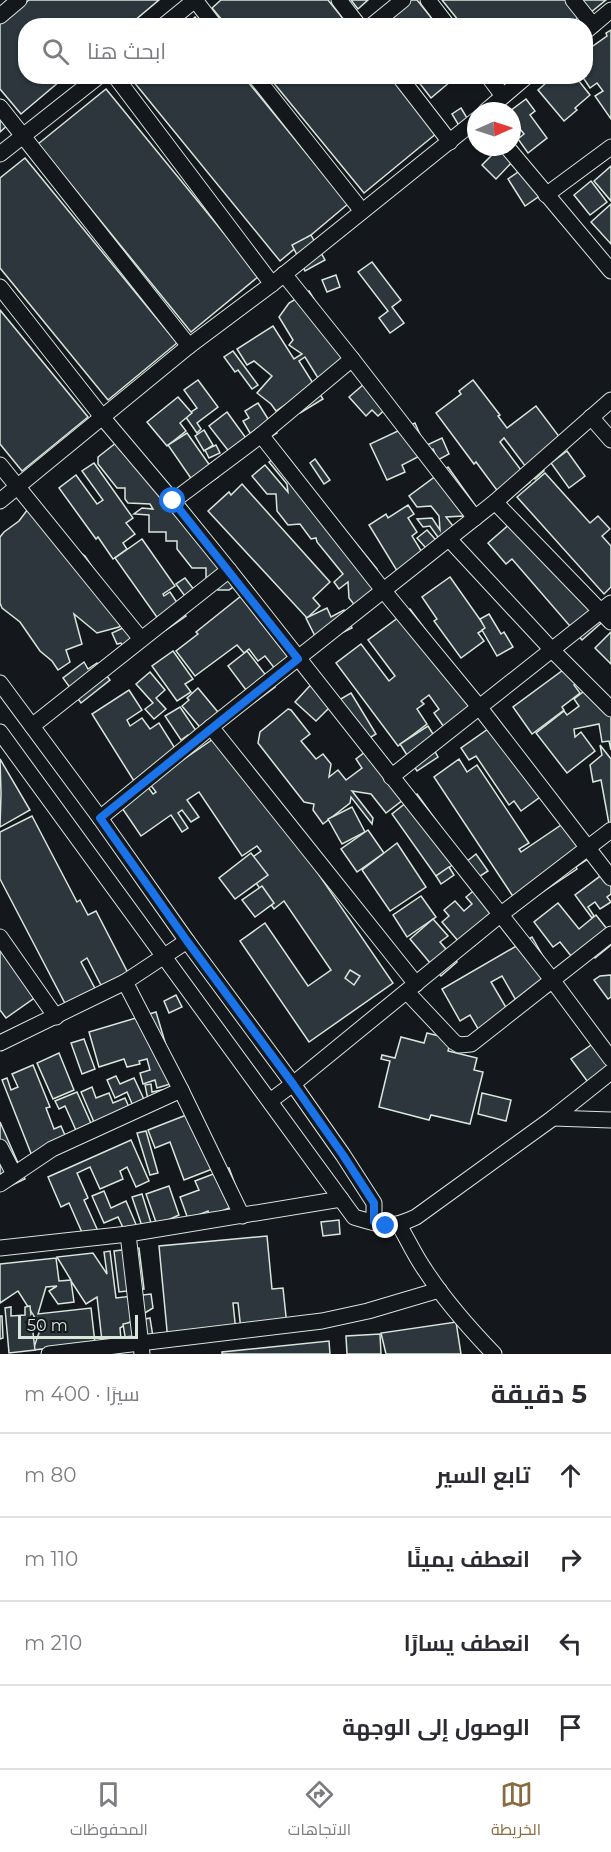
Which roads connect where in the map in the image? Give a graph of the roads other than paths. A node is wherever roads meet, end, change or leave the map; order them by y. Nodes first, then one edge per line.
1 (19, 0) edge
2 (195, 0) edge
3 (339, 0) edge
4 (403, 0) edge
5 (428, 0) edge
6 (573, 0) edge
7 (611, 10) edge
8 (0, 16) edge
9 (173, 18) edge
10 (209, 18) edge
11 (353, 18) edge
12 (382, 18) edge
13 (442, 18) edge
14 (583, 18) edge
15 (593, 25) edge
16 (89, 84) edge
17 (121, 84) edge
18 (261, 84) edge
19 (405, 84) edge
20 (494, 84) edge
21 (518, 84) edge
22 (503, 96) junction
23 (496, 102) edge
24 (0, 107) edge
25 (467, 128) edge
26 (22, 136) junction
27 (450, 142) junction
28 (611, 147) edge
29 (0, 154) edge
30 (514, 156) edge
31 (546, 195) junction
32 (362, 211) junction
33 (611, 270) edge
34 (278, 279) junction
35 (0, 287) edge
36 (189, 346) junction
37 (352, 359) junction
38 (611, 400) edge
39 (591, 417) junction
40 (103, 418) junction
41 (261, 435) junction
42 (611, 440) edge
43 (0, 465) edge
44 (17, 487) junction
45 (0, 501) edge
46 (173, 501) junction
47 (495, 502) junction
48 (475, 518) junction
49 (449, 539) junction
50 (229, 570) junction
51 (383, 590) junction
52 (607, 612) edge
53 (141, 639) junction
54 (553, 651) junction
55 (298, 659) junction
56 (0, 683) edge
57 (480, 708) junction
58 (611, 708) edge
59 (32, 726) junction
60 (212, 727) junction
61 (0, 732) edge
62 (391, 777) junction
63 (100, 818) junction
64 (611, 830) edge
65 (588, 847) junction
66 (611, 878) edge
67 (500, 915) junction
68 (611, 934) edge
69 (0, 937) edge
70 (187, 941) junction
71 (165, 956) junction
72 (553, 981) junction
73 (125, 982) junction
74 (412, 988) junction
75 (56, 1017) junction
76 (0, 1043) edge
77 (611, 1059) edge
78 (611, 1072) edge
79 (293, 1084) junction
80 (181, 1090) junction
81 (270, 1101) junction
82 (553, 1118) junction
83 (611, 1120) edge
84 (0, 1147) edge
85 (14, 1174) junction
86 (0, 1184) edge
87 (341, 1199) junction
88 (242, 1216) junction
89 (374, 1222) junction
90 (399, 1225) junction
91 (128, 1234) junction
92 (0, 1248) edge
93 (439, 1290) junction
94 (142, 1349) edge
95 (49, 1354) edge
96 (494, 1354) edge

1 - 8 street
2 - 9 street
2 - 10 street
3 - 11 street
4 - 12 street
5 - 13 street
6 - 14 street
7 - 15 street
16 - 26 street
17 - 34 street
18 - 32 street
19 - 27 street
20 - 22 street
21 - 22 street
22 - 23 street
24 - 26 street
25 - 27 street
26 - 29 street
26 - 36 street
27 - 32 street
28 - 31 street
30 - 31 street
31 - 33 street
32 - 34 street
34 - 36 street
34 - 37 street
35 - 40 street
36 - 40 street
37 - 41 street
37 - 48 street
38 - 39 street
39 - 42 street
39 - 47 street
40 - 44 street
40 - 46 street
41 - 46 street
41 - 51 street
43 - 44 street
44 - 45 street
44 - 53 street
46 - 50 street
47 - 48 street
47 - 52 street
48 - 49 street
49 - 51 street
49 - 54 street
50 - 53 street
50 - 55 street
51 - 55 street
51 - 57 street
52 - 54 street
53 - 59 street
54 - 57 street
54 - 58 street
55 - 60 street
55 - 62 street
56 - 59 street
57 - 62 street
57 - 65 street
59 - 63 street
60 - 63 street
60 - 74 street
61 - 71 street
62 - 67 street
63 - 70 street
64 - 65 street
65 - 66 street
65 - 67 street
67 - 72 street
67 - 74 street
68 - 72 street
69 - 75 street
70 - 71 street
70 - 79 street
71 - 73 street
71 - 81 street
72 - 74 street
72 - 77 street
73 - 75 street
73 - 80 street
74 - 79 street
75 - 76 street
78 - 82 street
79 - 81 street
79 - 89 street
80 - 85 street
80 - 88 street
81 - 87 street
82 - 83 street
82 - 90 street
84 - 85 street
85 - 86 street
87 - 88 street
87 - 89 street
88 - 91 street
89 - 90 street
90 - 93 street
91 - 92 street
91 - 94 street
93 - 94 street
93 - 96 street
94 - 95 street

